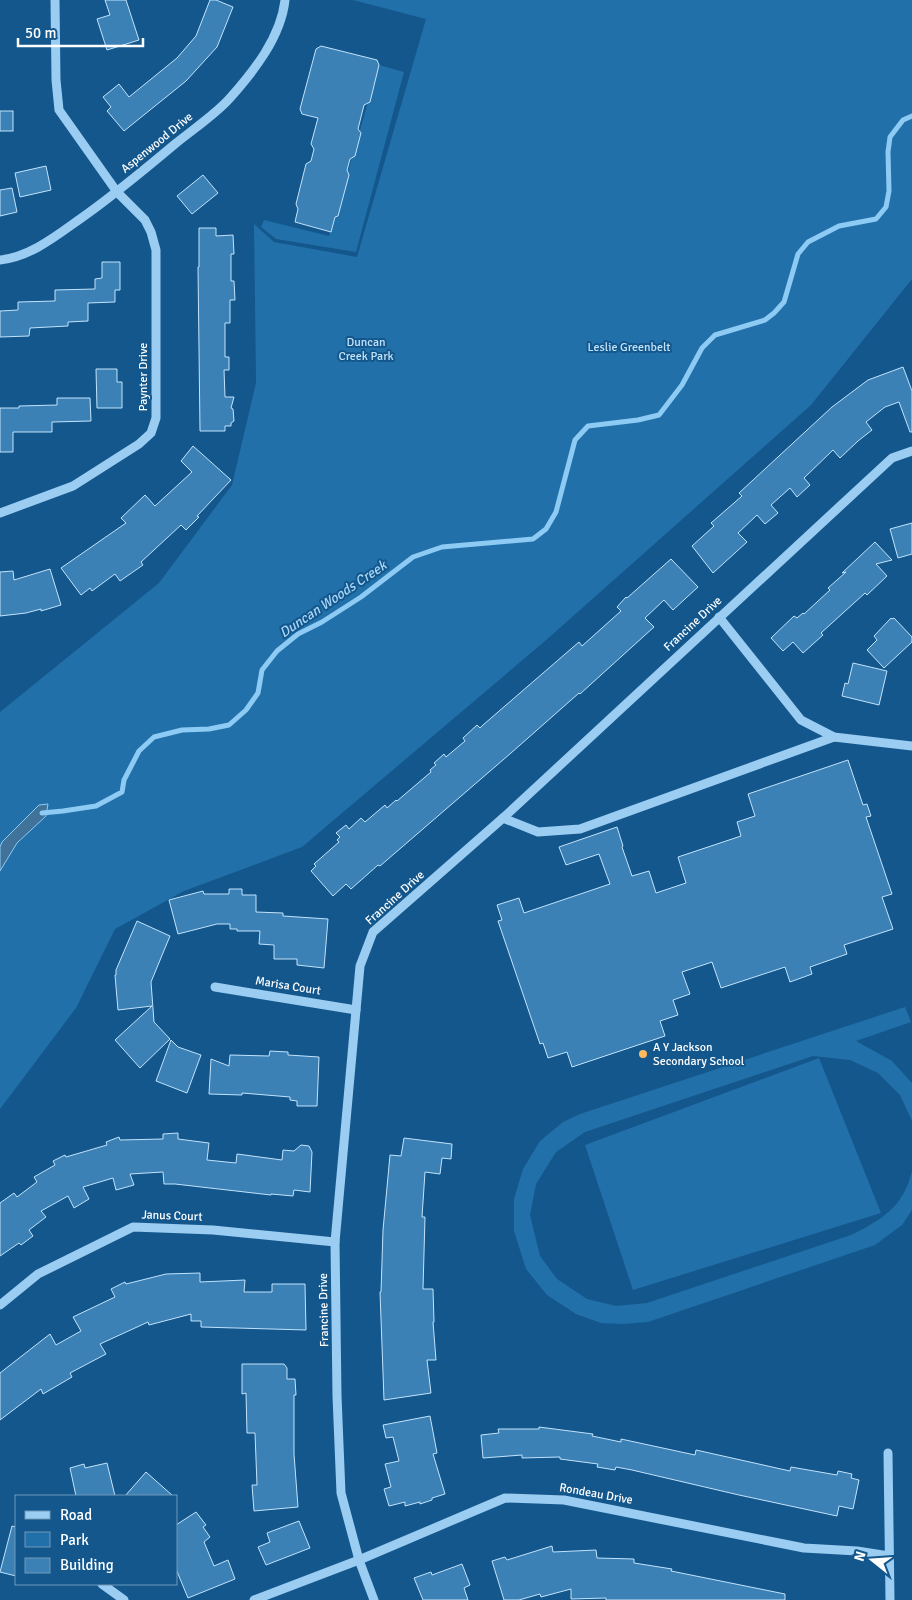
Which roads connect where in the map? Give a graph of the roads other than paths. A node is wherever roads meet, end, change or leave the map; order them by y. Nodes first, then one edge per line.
1 (55, 0) edge
2 (286, 0) edge
3 (117, 192) junction
4 (0, 260) edge
5 (912, 451) edge
6 (0, 513) edge
7 (719, 617) junction
8 (834, 737) junction
9 (912, 746) edge
10 (503, 818) junction
11 (216, 987) dead end
12 (356, 1010) junction
13 (335, 1242) junction
14 (0, 1305) edge
15 (888, 1453) dead end
16 (889, 1556) junction
17 (359, 1560) junction
18 (103, 1585) edge
19 (124, 1600) edge
20 (254, 1600) edge
21 (374, 1600) edge
22 (890, 1600) edge

1 - 3 street, Paynter Drive
2 - 3 street, Aspenwood Drive
3 - 4 street, Aspenwood Drive
3 - 6 street, Paynter Drive
5 - 7 street, Francine Drive
7 - 8 street
7 - 10 street, Francine Drive
8 - 9 street
8 - 10 street
10 - 12 street, Francine Drive
11 - 12 street, Marisa Court
12 - 13 street, Francine Drive
13 - 14 street, Janus Court
13 - 17 street, Francine Drive
15 - 16 street
16 - 17 street, Rondeau Drive
16 - 22 street
17 - 20 street, Rondeau Drive
17 - 21 street, Francine Drive
18 - 19 street

